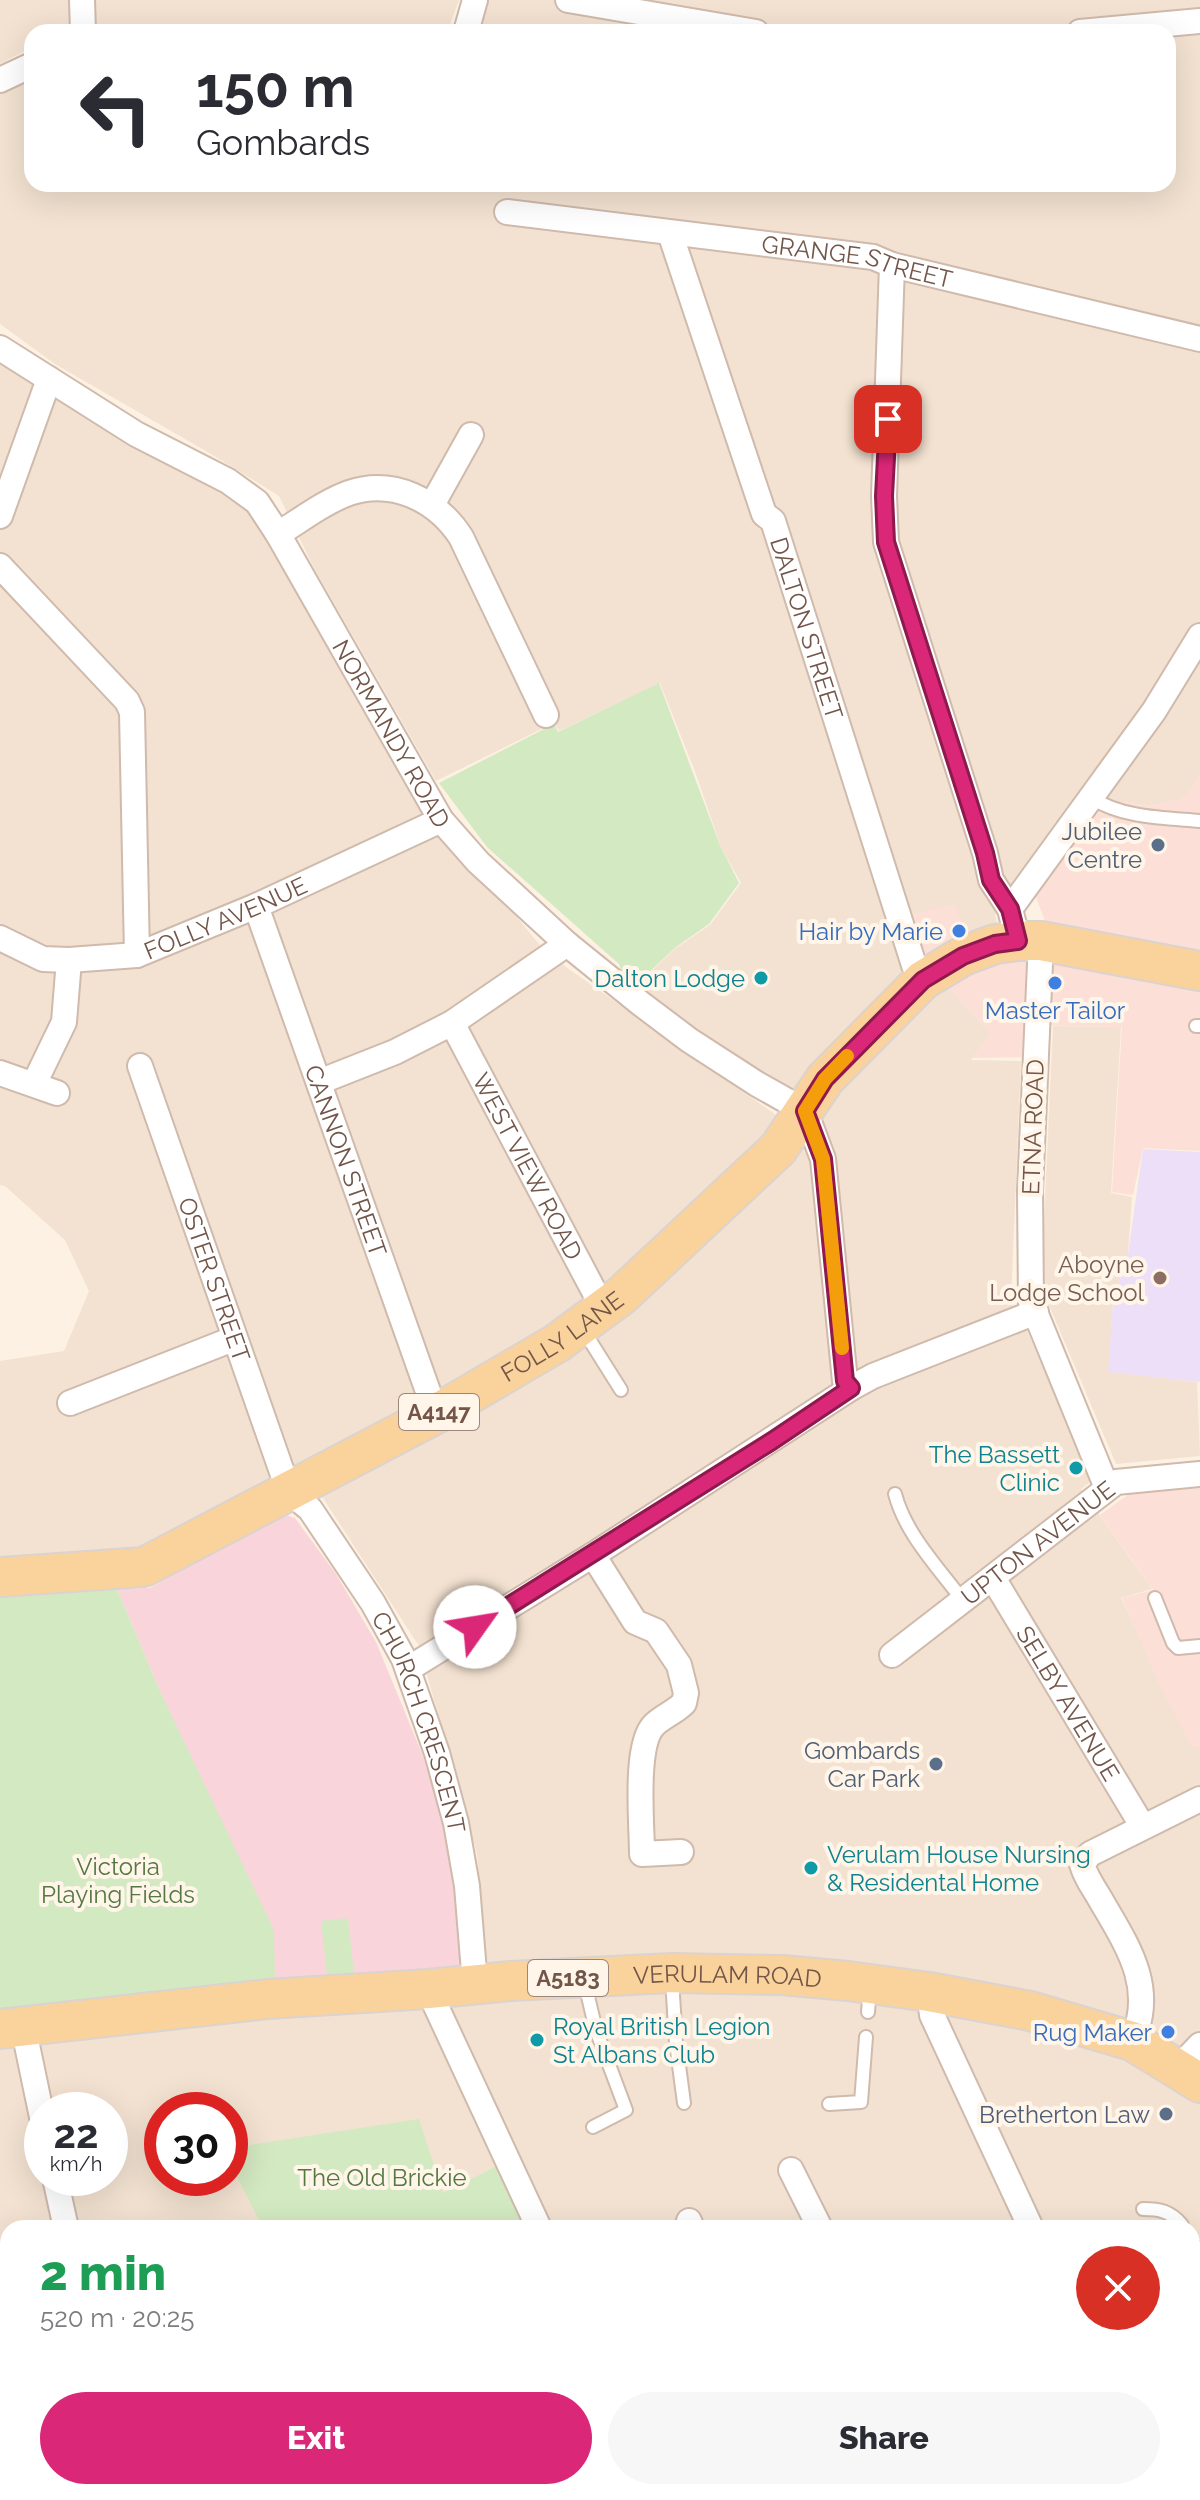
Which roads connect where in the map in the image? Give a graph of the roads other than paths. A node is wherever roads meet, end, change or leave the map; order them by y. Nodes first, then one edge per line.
1 (82, 0) edge
2 (475, 0) edge
3 (568, 0) edge
4 (1200, 21) edge
5 (83, 24) edge
6 (468, 24) edge
7 (709, 24) edge
8 (1167, 24) edge
9 (24, 69) edge
10 (0, 80) edge
11 (507, 212) dead end
12 (670, 233) junction
13 (892, 265) junction
14 (1200, 339) edge
15 (0, 348) edge
16 (49, 379) junction
17 (471, 435) dead end
18 (432, 505) junction
19 (0, 516) edge
20 (278, 534) junction
21 (0, 566) edge
22 (1200, 636) edge
23 (546, 715) dead end
24 (1092, 798) junction
25 (441, 820) junction
26 (1200, 821) edge
27 (256, 906) junction
28 (1023, 930) junction
29 (0, 938) edge
30 (567, 944) junction
31 (137, 955) junction
32 (69, 960) junction
33 (1200, 971) edge
34 (923, 980) junction
35 (452, 1023) junction
36 (140, 1066) dead end
37 (0, 1073) edge
38 (319, 1082) junction
39 (805, 1111) junction
40 (1036, 1312) junction
41 (593, 1317) junction
42 (233, 1339) junction
43 (851, 1388) junction
44 (621, 1390) dead end
45 (70, 1403) dead end
46 (436, 1414) junction
47 (1200, 1474) edge
48 (1107, 1488) junction
49 (289, 1492) junction
50 (895, 1494) dead end
51 (593, 1555) junction
52 (0, 1577) edge
53 (993, 1578) junction
54 (1155, 1598) dead end
55 (963, 1601) junction
56 (1200, 1646) edge
57 (892, 1655) dead end
58 (679, 1665) junction
59 (408, 1669) junction
60 (701, 1688) dead end
61 (1200, 1799) edge
62 (1143, 1827) junction
63 (681, 1852) dead end
64 (672, 1973) junction
65 (584, 1977) junction
66 (475, 1984) junction
67 (428, 1989) junction
68 (929, 1992) junction
69 (11, 2028) edge
70 (866, 2037) dead end
71 (1132, 2041) junction
72 (1193, 2065) edge
73 (33, 2092) edge
74 (684, 2103) dead end
75 (829, 2104) dead end
76 (593, 2127) dead end
77 (791, 2170) dead end
78 (59, 2196) edge
79 (1143, 2209) dead end
80 (64, 2220) edge
81 (535, 2220) edge
82 (816, 2220) edge
83 (1027, 2220) edge
84 (1178, 2220) edge

1 - 5 street
2 - 6 street
3 - 7 street
4 - 8 street
9 - 10 street
11 - 12 street, GRANGE STREET
12 - 13 street, GRANGE STREET
12 - 34 street, DALTON STREET
13 - 14 street, GRANGE STREET
13 - 28 street
15 - 16 street, NORMANDY ROAD
16 - 19 street
16 - 20 street, NORMANDY ROAD
17 - 18 street
18 - 20 street
18 - 23 street
20 - 25 street, NORMANDY ROAD
21 - 31 street
22 - 24 street
24 - 26 lane
24 - 28 street
25 - 27 street, FOLLY AVENUE
25 - 30 street, NORMANDY ROAD
27 - 31 street, FOLLY AVENUE
27 - 38 street, CANNON STREET
28 - 33 main road, A4147
28 - 34 main road, A4147
28 - 40 street, ETNA ROAD
29 - 32 street, FOLLY AVENUE
30 - 35 street
30 - 39 street, NORMANDY ROAD
31 - 32 street, FOLLY AVENUE
32 - 37 street
34 - 39 main road, A4147
35 - 38 street
35 - 41 street, WEST VIEW ROAD
36 - 42 street, OSTER STREET
38 - 46 street, CANNON STREET
39 - 41 main road, FOLLY LANE / A4147
39 - 43 street
40 - 43 street
40 - 48 street, ETNA ROAD
41 - 44 lane
41 - 46 main road, FOLLY LANE / A4147
42 - 45 street
42 - 49 street, OSTER STREET
43 - 51 street
46 - 49 main road, FOLLY LANE / A4147
47 - 48 street, UPTON AVENUE
48 - 53 street, UPTON AVENUE
49 - 52 main road, FOLLY LANE / A4147
49 - 59 street, CHURCH CRESCENT
50 - 55 lane
51 - 58 street
51 - 59 street
53 - 55 street, UPTON AVENUE
53 - 62 street, SELBY AVENUE
54 - 56 lane
55 - 57 street, UPTON AVENUE
58 - 60 street
58 - 63 street
59 - 66 street, CHURCH CRESCENT
61 - 62 street
62 - 71 street
64 - 65 main road, VERULAM ROAD / A5183
64 - 68 main road, VERULAM ROAD / A5183
64 - 74 lane
65 - 66 main road, VERULAM ROAD / A5183
65 - 76 lane
66 - 67 main road, VERULAM ROAD / A5183
67 - 69 main road, VERULAM ROAD / A5183
67 - 81 street
68 - 71 main road, VERULAM ROAD / A5183
68 - 83 street
69 - 73 street
70 - 75 lane
71 - 72 main road, VERULAM ROAD / A5183
77 - 82 street
78 - 80 street
79 - 84 lane

